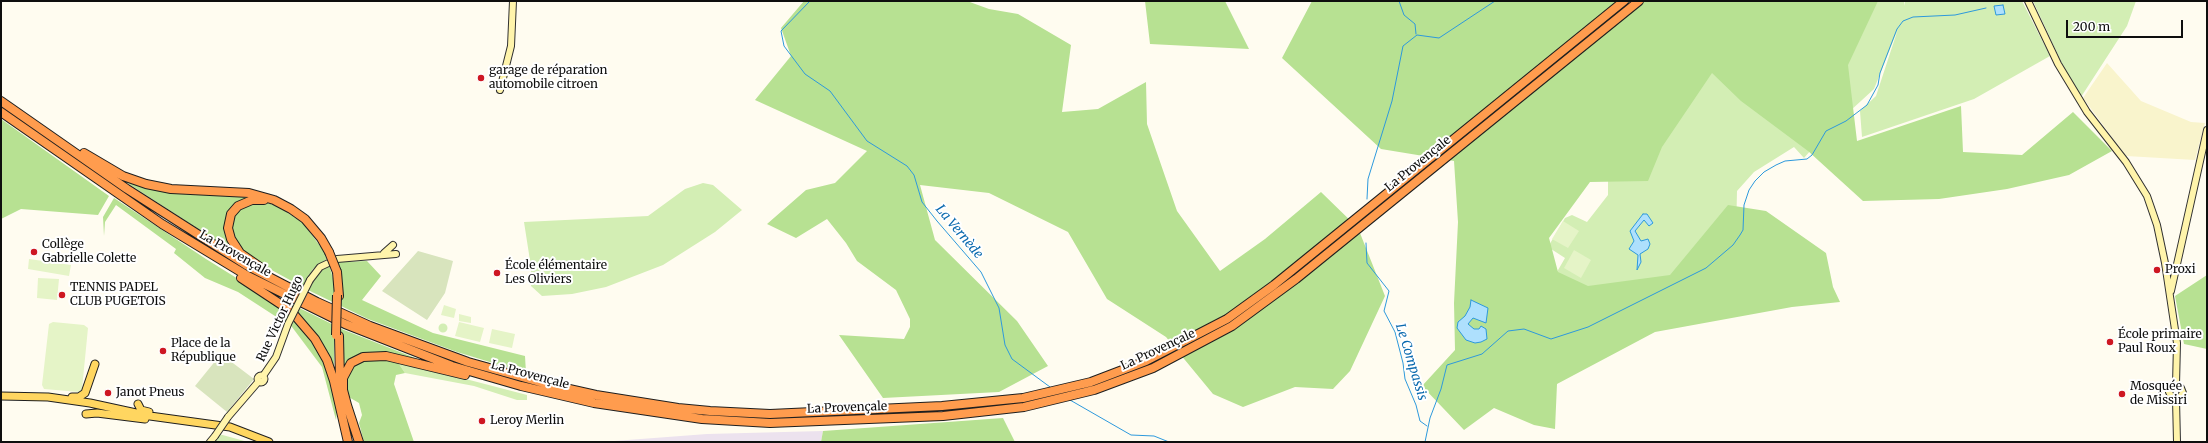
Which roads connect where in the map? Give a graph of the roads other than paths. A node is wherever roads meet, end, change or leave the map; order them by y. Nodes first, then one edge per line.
1 (513, 1) edge
2 (1624, 1) edge
3 (1639, 1) edge
4 (2028, 1) edge
5 (500, 90) dead end
6 (1, 101) edge
7 (1, 112) edge
8 (2207, 130) edge
9 (53, 137) junction
10 (393, 245) dead end
11 (328, 252) junction
12 (383, 254) junction
13 (396, 254) dead end
14 (216, 258) junction
15 (2176, 261) junction
16 (2166, 271) junction
17 (2174, 272) junction
18 (297, 292) junction
19 (2170, 294) junction
20 (338, 336) junction
21 (95, 364) dead end
22 (2176, 385) junction
23 (521, 386) junction
24 (1, 396) edge
25 (35, 397) junction
26 (2176, 399) junction
27 (1, 400) edge
28 (339, 401) junction
29 (138, 404) dead end
30 (348, 406) junction
31 (86, 414) dead end
32 (150, 419) junction
33 (202, 423) junction
34 (210, 442) edge
35 (259, 442) edge
36 (269, 442) edge
37 (348, 442) edge
38 (359, 442) edge
39 (2177, 442) edge

1 - 5 street
2 - 18 highway, La Provençale
3 - 23 highway, La Provençale
4 - 16 street
6 - 9 highway, La Provençale
7 - 14 highway, La Provençale
8 - 15 street
9 - 11 highway
9 - 18 highway, La Provençale
10 - 12 street
11 - 18 highway
11 - 20 highway, bridge
12 - 13 street, Rue Victor Hugo
12 - 34 street, Rue Victor Hugo, bridge
14 - 23 highway, La Provençale
14 - 28 highway
15 - 16 street
15 - 17 street
16 - 17 street
16 - 19 street
17 - 19 street
19 - 22 street
20 - 28 highway
20 - 30 highway
21 - 25 main road
22 - 26 street
22 - 26 street
23 - 30 highway
24 - 25 main road
25 - 33 main road
26 - 39 street
27 - 32 main road
28 - 37 highway
29 - 33 main road
30 - 38 highway
31 - 32 main road
32 - 35 main road
33 - 36 main road

